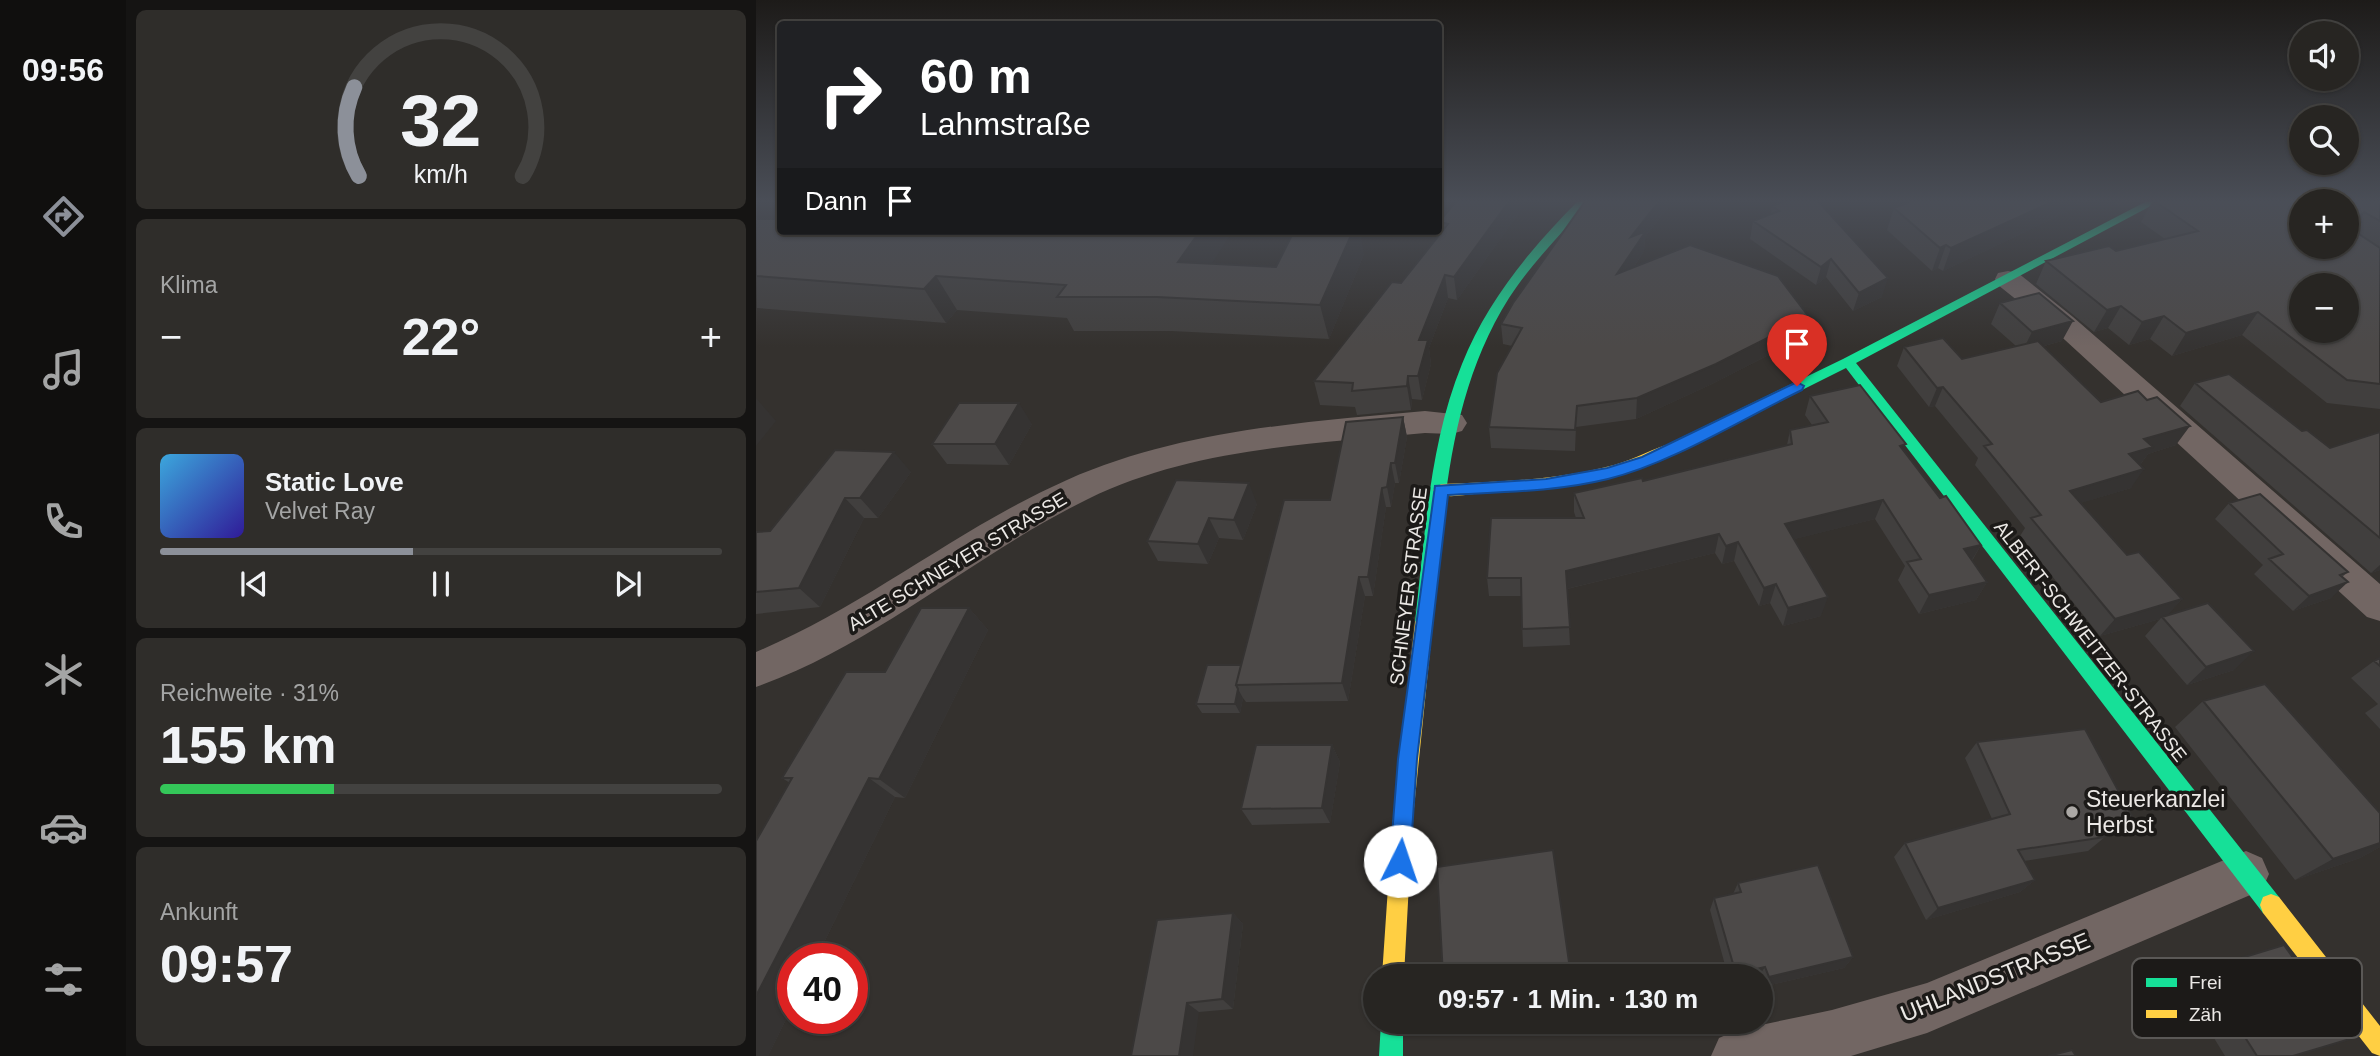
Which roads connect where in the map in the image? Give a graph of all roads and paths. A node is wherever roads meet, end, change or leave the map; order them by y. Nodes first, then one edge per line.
1 (1541, 249) edge
2 (2064, 249) edge
3 (2008, 279) junction
4 (1848, 362) junction
5 (1451, 423) junction
6 (1441, 490) junction
7 (2380, 606) edge
8 (756, 670) edge
9 (2246, 874) junction
10 (2312, 958) edge
11 (1394, 964) edge
12 (2362, 1022) edge
13 (1392, 1034) edge
14 (2380, 1045) edge
15 (1391, 1056) edge
16 (1737, 1056) edge

1 - 5 street, SCHNEYER STRASSE
2 - 3 street
3 - 4 street
3 - 7 street
4 - 6 street
4 - 9 street, ALBERT-SCHWEITZER-STRASSE
5 - 6 street, SCHNEYER STRASSE
5 - 8 street, ALTE SCHNEYER STRASSE
6 - 11 street, SCHNEYER STRASSE
9 - 10 street, ALBERT-SCHWEITZER-STRASSE
9 - 16 street, UHLANDSTRASSE
12 - 14 street, ALBERT-SCHWEITZER-STRASSE
13 - 15 street

